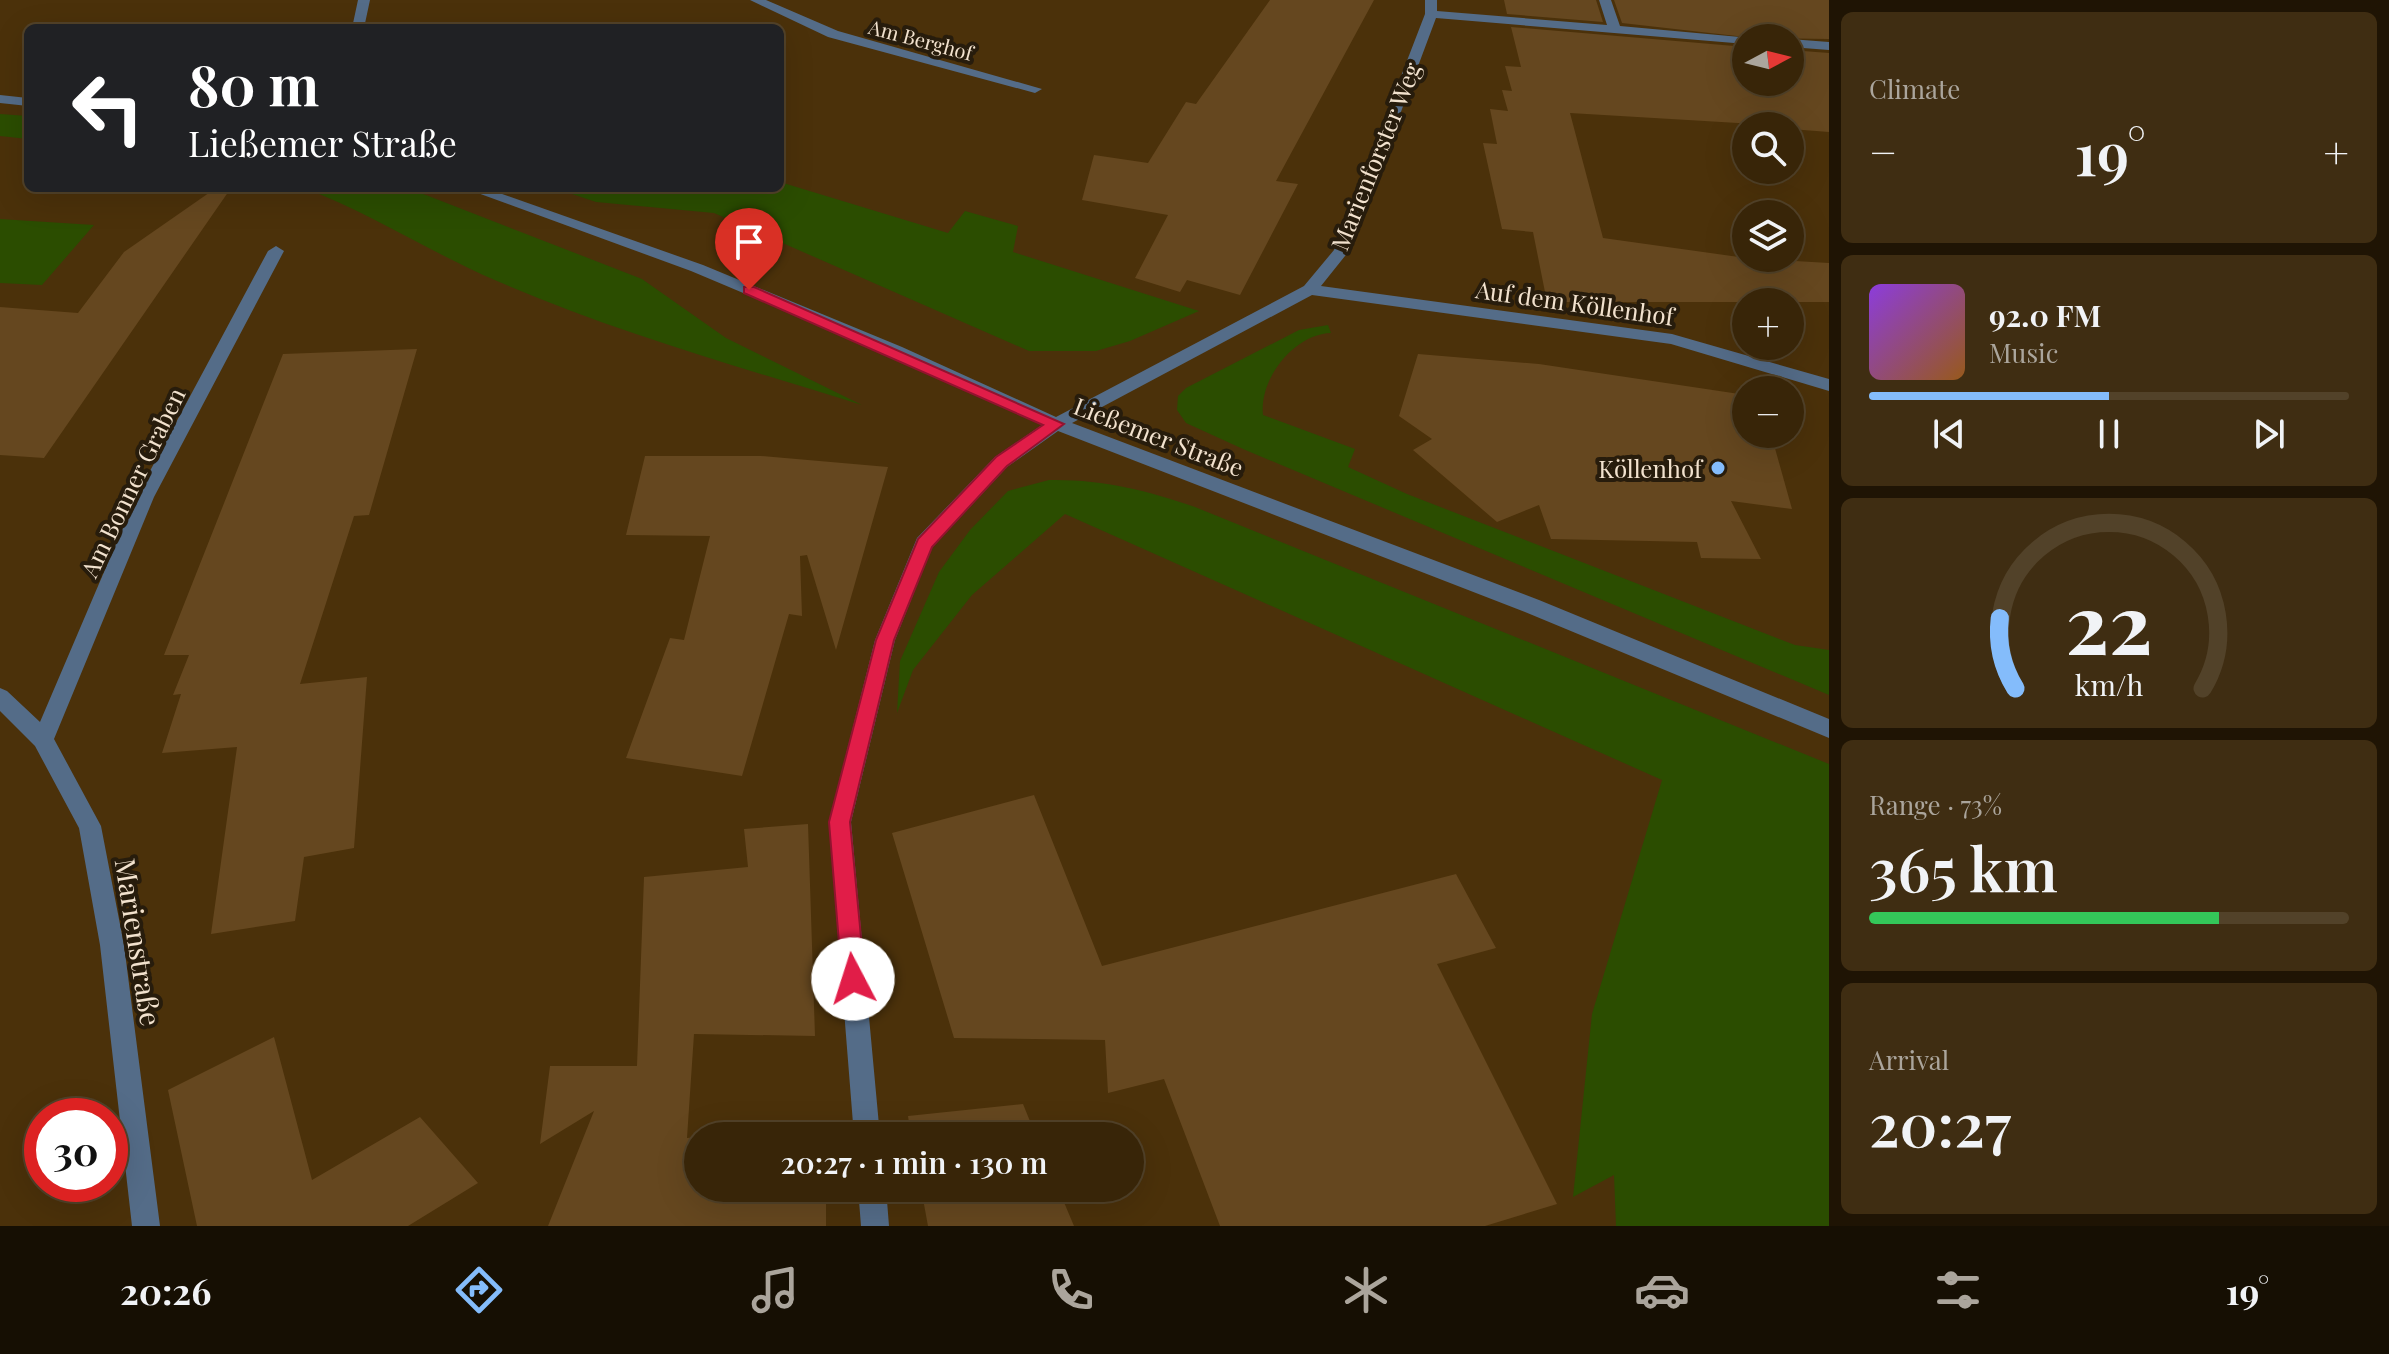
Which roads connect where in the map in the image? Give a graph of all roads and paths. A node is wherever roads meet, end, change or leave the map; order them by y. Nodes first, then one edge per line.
1 (364, 0) edge
2 (756, 0) edge
3 (1605, 0) edge
4 (1431, 7) edge
5 (359, 24) edge
6 (1615, 30) junction
7 (1732, 39) edge
8 (1804, 44) edge
9 (1829, 46) edge
10 (1035, 89) dead end
11 (0, 99) edge
12 (24, 102) edge
13 (482, 192) edge
14 (276, 251) dead end
15 (1310, 290) junction
16 (1829, 385) edge
17 (1056, 424) junction
18 (0, 697) edge
19 (1829, 729) edge
20 (43, 739) junction
21 (866, 1122) edge
22 (873, 1202) edge
23 (146, 1226) edge
24 (875, 1226) edge

1 - 5 street
2 - 10 street, Am Berghof
3 - 6 street
4 - 6 street
4 - 15 street, Marienforster Weg
6 - 7 street
8 - 9 street
11 - 12 street
13 - 17 street, Ließemer Straße
14 - 20 street, Am Bonner Graben
15 - 16 street, Auf dem Köllenhof
15 - 17 street, Marienforster Weg
17 - 19 street, Ließemer Straße
17 - 21 street, Marienforster Weg
18 - 20 street, Marienstraße
20 - 23 street, Marienstraße
22 - 24 street

